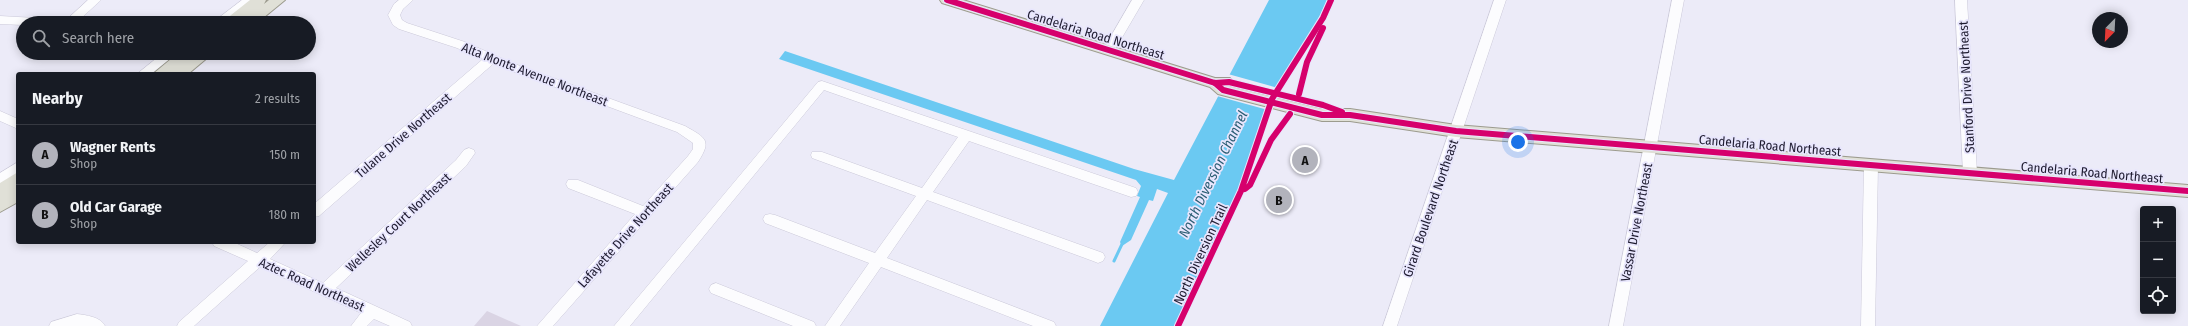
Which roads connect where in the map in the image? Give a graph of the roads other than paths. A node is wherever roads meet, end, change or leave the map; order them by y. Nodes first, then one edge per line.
1 (96, 0) edge
2 (250, 0) edge
3 (259, 0) edge
4 (278, 0) edge
5 (407, 0) edge
6 (948, 0) edge
7 (1138, 0) edge
8 (1500, 0) edge
9 (1678, 0) edge
10 (1961, 0) edge
11 (77, 16) edge
12 (228, 16) edge
13 (237, 16) edge
14 (256, 16) edge
15 (0, 20) edge
16 (16, 21) edge
17 (1109, 50) junction
18 (492, 58) junction
19 (174, 60) edge
20 (175, 60) edge
21 (147, 72) edge
22 (162, 72) edge
23 (0, 116) edge
24 (16, 123) edge
25 (1456, 131) junction
26 (966, 135) junction
27 (700, 141) joint
28 (1650, 146) junction
29 (469, 153) dead end
30 (817, 155) dead end
31 (1871, 165) junction
32 (16, 168) edge
33 (1970, 173) junction
34 (0, 180) edge
35 (16, 180) edge
36 (573, 184) dead end
37 (2188, 191) edge
38 (0, 192) edge
39 (1131, 192) dead end
40 (16, 194) edge
41 (925, 194) junction
42 (0, 206) edge
43 (316, 210) edge
44 (646, 213) junction
45 (770, 219) dead end
46 (223, 244) edge
47 (277, 244) edge
48 (1098, 257) dead end
49 (258, 260) junction
50 (879, 260) junction
51 (716, 289) dead end
52 (325, 290) junction
53 (372, 311) junction
54 (56, 326) edge
55 (98, 326) edge
56 (184, 326) edge
57 (358, 326) edge
58 (405, 326) edge
59 (544, 326) edge
60 (621, 326) edge
61 (809, 326) edge
62 (832, 326) edge
63 (1049, 326) edge
64 (1390, 326) edge
65 (1616, 326) edge
66 (1868, 326) edge

1 - 11 street
2 - 12 street
3 - 13 main road
4 - 14 main road
5 - 18 street, Alta Monte Avenue Northeast
6 - 17 main road, Candelaria Road Northeast
7 - 17 street
8 - 25 street, Girard Boulevard Northeast
9 - 28 street, Vassar Drive Northeast
10 - 33 street, Stanford Drive Northeast
15 - 16 street
17 - 25 main road, Candelaria Road Northeast
18 - 27 street, Alta Monte Avenue Northeast
18 - 43 street, Tulane Drive Northeast
19 - 21 street
20 - 22 main road
23 - 24 street
25 - 28 main road, Candelaria Road Northeast
25 - 64 street, Girard Boulevard Northeast
26 - 39 street
26 - 41 street
26 - 60 street
27 - 44 street, Lafayette Drive Northeast
28 - 31 main road, Candelaria Road Northeast
28 - 65 street, Vassar Drive Northeast
29 - 52 street, Wellesley Court Northeast
30 - 41 street
31 - 33 main road, Candelaria Road Northeast
31 - 66 street
32 - 34 street
33 - 37 main road, Candelaria Road Northeast
35 - 38 main road
36 - 44 street
40 - 42 main road
41 - 48 street
41 - 50 street
44 - 59 street, Lafayette Drive Northeast
45 - 50 street
46 - 49 street, Aztec Road Northeast
47 - 49 street
49 - 52 street, Aztec Road Northeast
49 - 56 street
50 - 62 street
50 - 63 street
51 - 61 street
52 - 53 street, Aztec Road Northeast
53 - 57 street
53 - 58 street, Aztec Road Northeast
54 - 55 street

